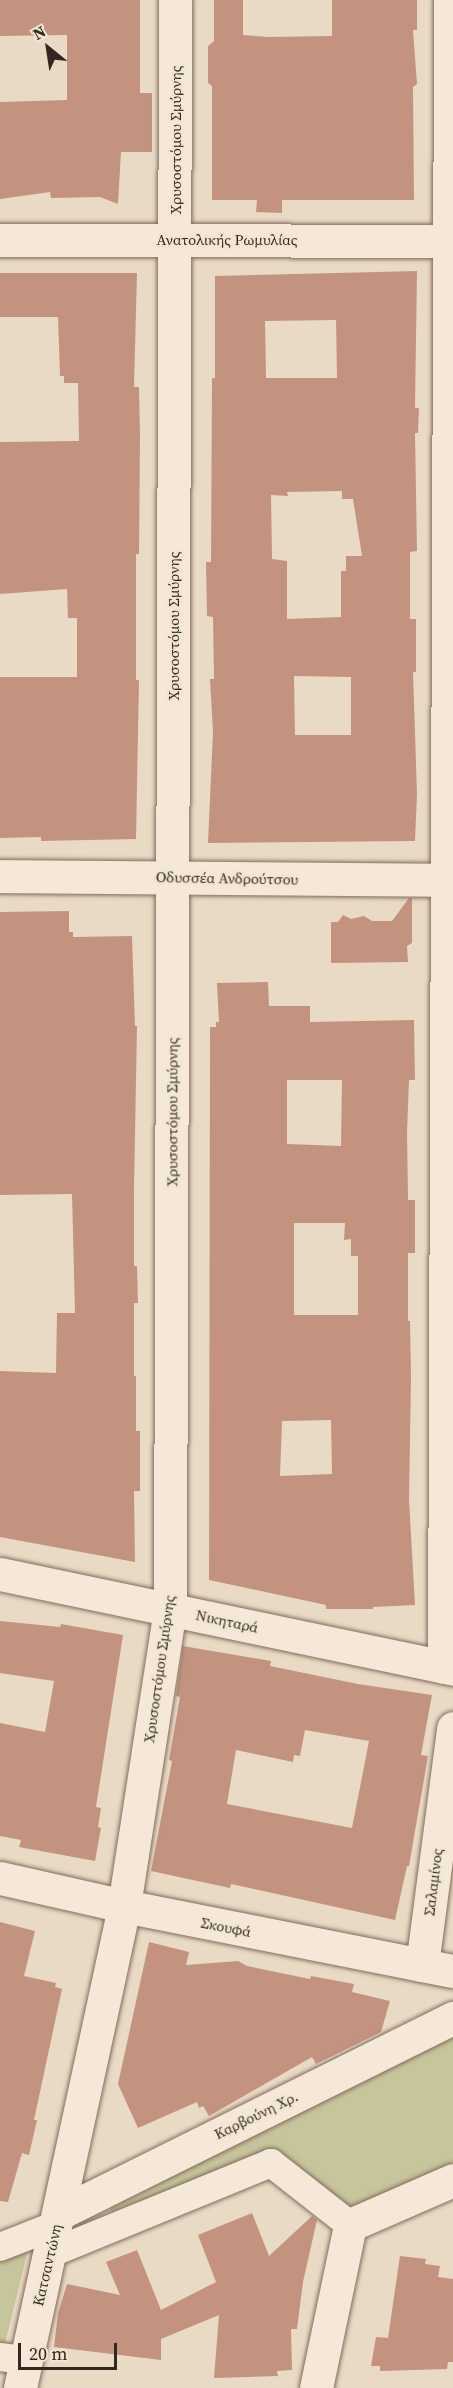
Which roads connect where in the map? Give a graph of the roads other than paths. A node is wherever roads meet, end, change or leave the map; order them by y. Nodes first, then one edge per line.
1 (176, 0) edge
2 (450, 0) edge
3 (0, 240) edge
4 (176, 240) junction
5 (452, 241) edge
6 (0, 876) edge
7 (172, 877) junction
8 (451, 880) edge
9 (0, 1574) edge
10 (170, 1609) junction
11 (448, 1668) edge
12 (453, 1728) edge
13 (0, 1878) edge
14 (124, 1906) junction
15 (437, 1968) edge
16 (453, 2018) edge
17 (453, 2180) edge
18 (350, 2225) junction
19 (55, 2230) junction
20 (0, 2247) edge
21 (15, 2368) edge
22 (316, 2388) edge

1 - 4 street, Χρυσοστόμου Σμύρνης
2 - 5 street
3 - 4 street, Ανατολικής Ρωμυλίας
4 - 5 street, Ανατολικής Ρωμυλίας
4 - 7 street, Χρυσοστόμου Σμύρνης
5 - 8 street
6 - 7 street, Οδυσσέα Ανδρούτσου
7 - 8 street, Οδυσσέα Ανδρούτσου
7 - 10 street, Χρυσοστόμου Σμύρνης
8 - 11 street
9 - 10 street, Νικηταρά
10 - 11 street, Νικηταρά
10 - 14 street, Χρυσοστόμου Σμύρνης
12 - 15 street, Σαλαμίνος
13 - 14 street, Σκουφά
14 - 15 street, Σκουφά
14 - 19 street, Χρυσοστόμου Σμύρνης
16 - 19 street, Καρβούνη Χρ.
17 - 18 street
18 - 19 street
18 - 22 street
19 - 20 street
19 - 21 street, Κατσαντώνη

